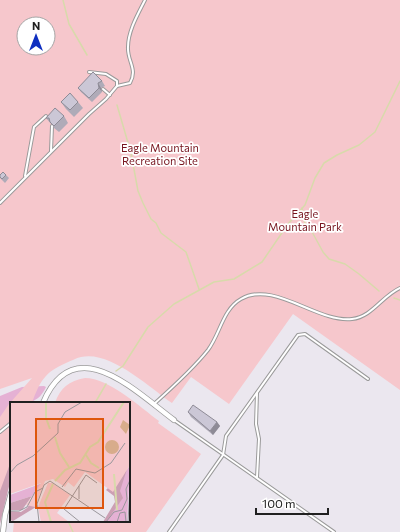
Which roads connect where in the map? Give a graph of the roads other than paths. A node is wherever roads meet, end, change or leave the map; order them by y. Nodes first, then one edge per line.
1 (144, 0) edge
2 (89, 72) dead end
3 (117, 86) junction
4 (103, 88) dead end
5 (110, 95) junction
6 (46, 116) edge
7 (52, 126) edge
8 (51, 152) junction
9 (25, 177) junction
10 (0, 202) edge
11 (400, 288) edge
12 (368, 379) dead end
13 (257, 392) junction
14 (44, 402) edge
15 (153, 404) junction
16 (174, 420) joint
17 (10, 424) edge
18 (0, 432) edge
19 (223, 455) junction
20 (258, 477) junction
21 (10, 496) edge
22 (3, 532) edge
23 (169, 532) edge
24 (334, 532) edge

1 - 3 lane
2 - 3 lane
3 - 5 lane
4 - 5 lane
5 - 8 lane
6 - 9 lane
7 - 8 lane
8 - 9 lane
9 - 10 lane
11 - 15 lane
12 - 13 lane
13 - 19 lane
13 - 20 lane
14 - 15 street
15 - 16 street
16 - 19 lane
17 - 18 lane
19 - 20 lane
19 - 23 lane
20 - 24 lane
21 - 22 street

